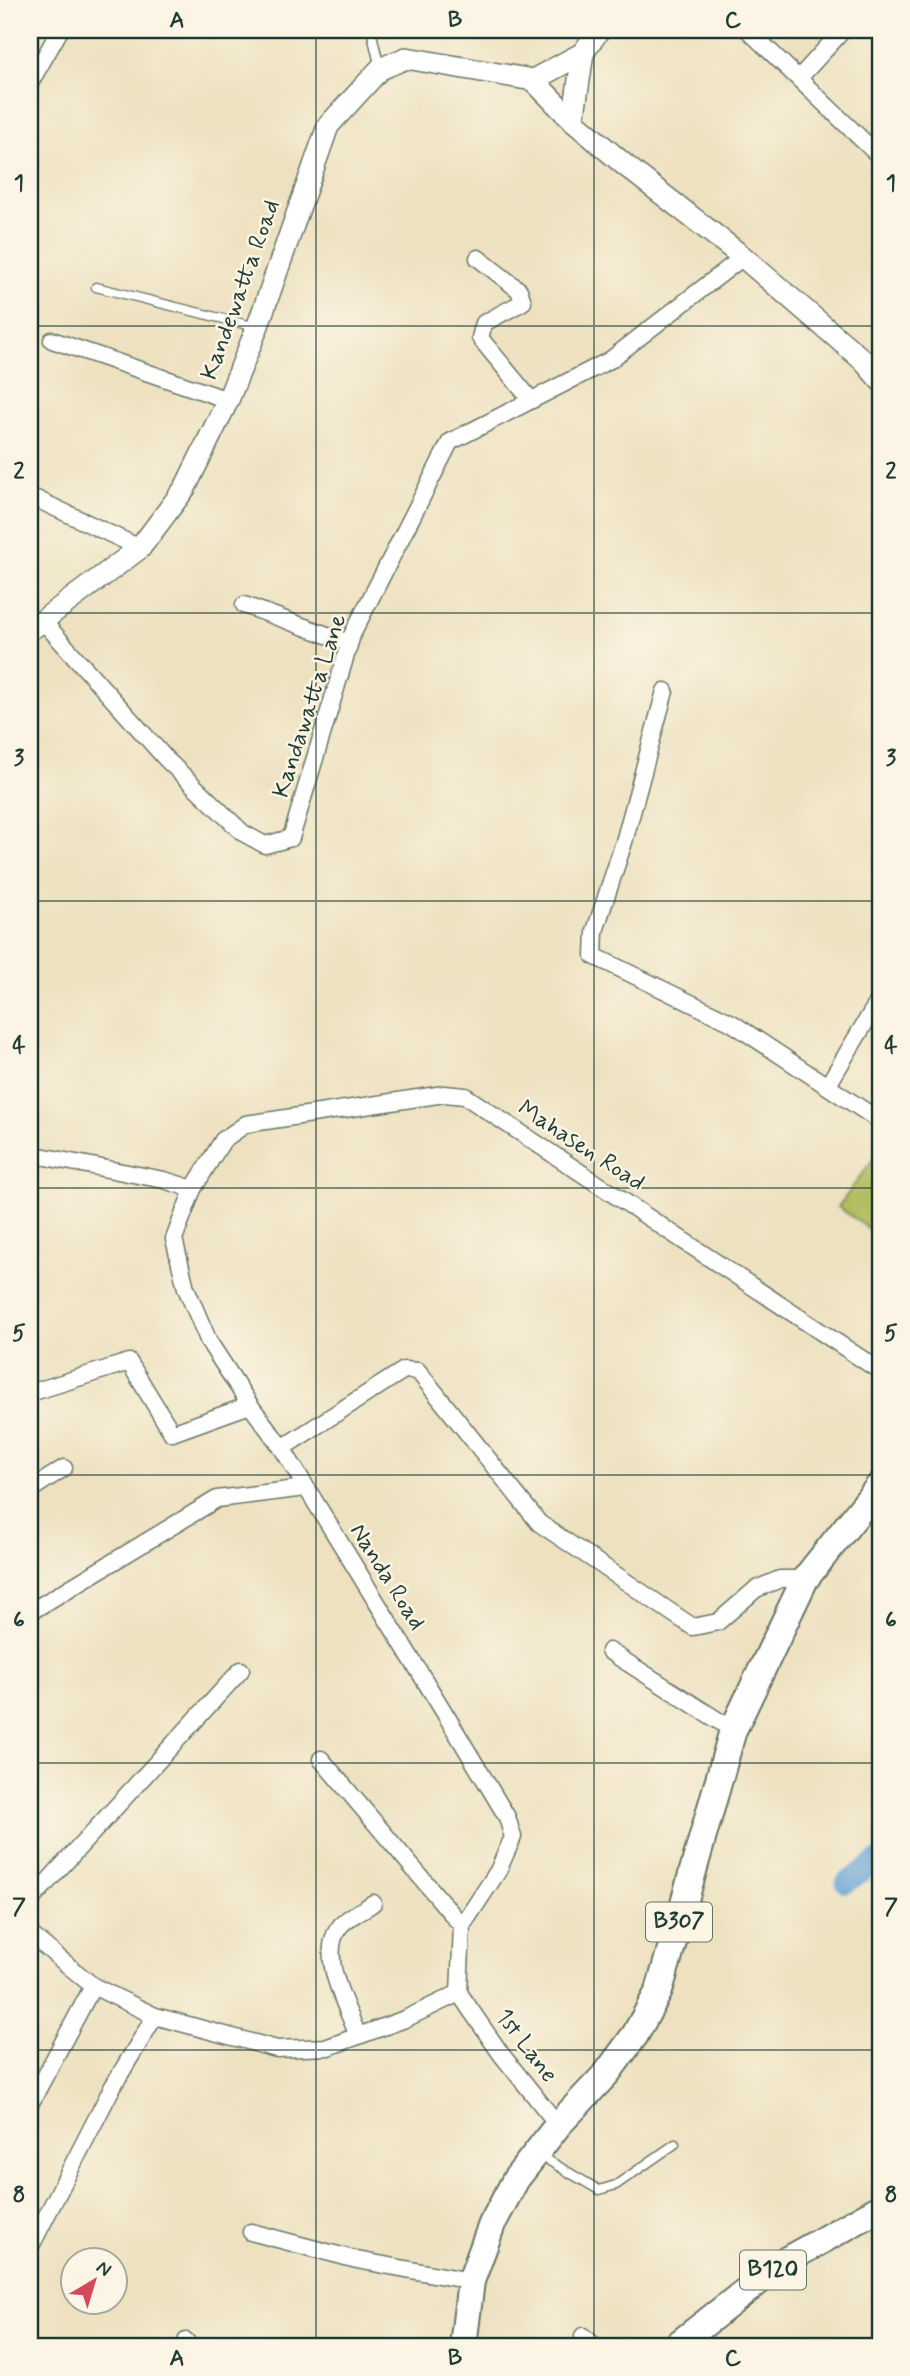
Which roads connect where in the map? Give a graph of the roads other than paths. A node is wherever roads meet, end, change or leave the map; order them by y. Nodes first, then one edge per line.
1 (60, 30) edge
2 (372, 30) edge
3 (599, 30) edge
4 (748, 30) edge
5 (843, 30) edge
6 (583, 53) junction
7 (380, 69) junction
8 (799, 78) junction
9 (533, 80) junction
10 (30, 83) edge
11 (573, 121) junction
12 (880, 157) edge
13 (743, 257) junction
14 (478, 258) dead end
15 (96, 287) dead end
16 (257, 328) junction
17 (52, 340) dead end
18 (880, 380) edge
19 (228, 400) junction
20 (531, 400) junction
21 (30, 496) edge
22 (140, 548) junction
23 (244, 605) dead end
24 (36, 625) edge
25 (349, 643) junction
26 (666, 691) dead end
27 (880, 998) edge
28 (828, 1085) junction
29 (880, 1121) edge
30 (223, 1140) joint
31 (30, 1154) edge
32 (193, 1189) junction
33 (880, 1371) edge
34 (30, 1393) edge
35 (250, 1405) junction
36 (282, 1448) junction
37 (64, 1468) dead end
38 (305, 1488) junction
39 (30, 1490) edge
40 (878, 1495) edge
41 (805, 1578) junction
42 (30, 1612) edge
43 (609, 1651) dead end
44 (241, 1670) dead end
45 (733, 1730) junction
46 (321, 1759) dead end
47 (30, 1900) edge
48 (373, 1903) dead end
49 (462, 1926) junction
50 (30, 1934) edge
51 (93, 1986) junction
52 (458, 1993) junction
53 (155, 2016) junction
54 (358, 2036) junction
55 (30, 2104) edge
56 (558, 2125) junction
57 (676, 2144) dead end
58 (536, 2154) junction
59 (880, 2208) edge
60 (251, 2232) dead end
61 (30, 2248) edge
62 (471, 2281) junction
63 (463, 2346) edge
64 (676, 2346) edge

1 - 10 street
2 - 7 lane
3 - 6 street
4 - 8 street
5 - 8 street
6 - 9 street
6 - 11 street
7 - 9 street
7 - 16 street, Kandewatta Road
8 - 12 street
9 - 11 street
11 - 13 street
13 - 18 street
13 - 20 street, Kandawatta Lane
14 - 20 street
15 - 16 lane
16 - 19 street, Kandewatta Road
17 - 19 street
19 - 22 street, Kandewatta Road
20 - 25 street, Kandawatta Lane
21 - 22 street
22 - 24 street, Kandewatta Road
23 - 25 street
24 - 25 street, Kandawatta Lane
26 - 28 street
27 - 28 street
28 - 29 street
30 - 32 street, Nanda Road
30 - 33 street, Mahasen Road
31 - 32 street
32 - 35 street, Nanda Road
34 - 35 street
35 - 36 street, Nanda Road
36 - 38 street, Nanda Road
36 - 41 street
37 - 39 street
38 - 42 street
38 - 49 street, Nanda Road
40 - 41 main road, B307
41 - 45 main road, B307
43 - 45 street
44 - 47 street
45 - 56 main road, B307
46 - 49 street
48 - 54 street
49 - 52 street, Nanda Road
50 - 51 street
51 - 53 street
51 - 55 street
52 - 54 street
52 - 56 street, 1st Lane
53 - 54 street
53 - 61 street
56 - 58 main road, B307
57 - 58 lane
58 - 62 main road, B307
59 - 64 main road, B120
60 - 62 street
62 - 63 main road, B307

